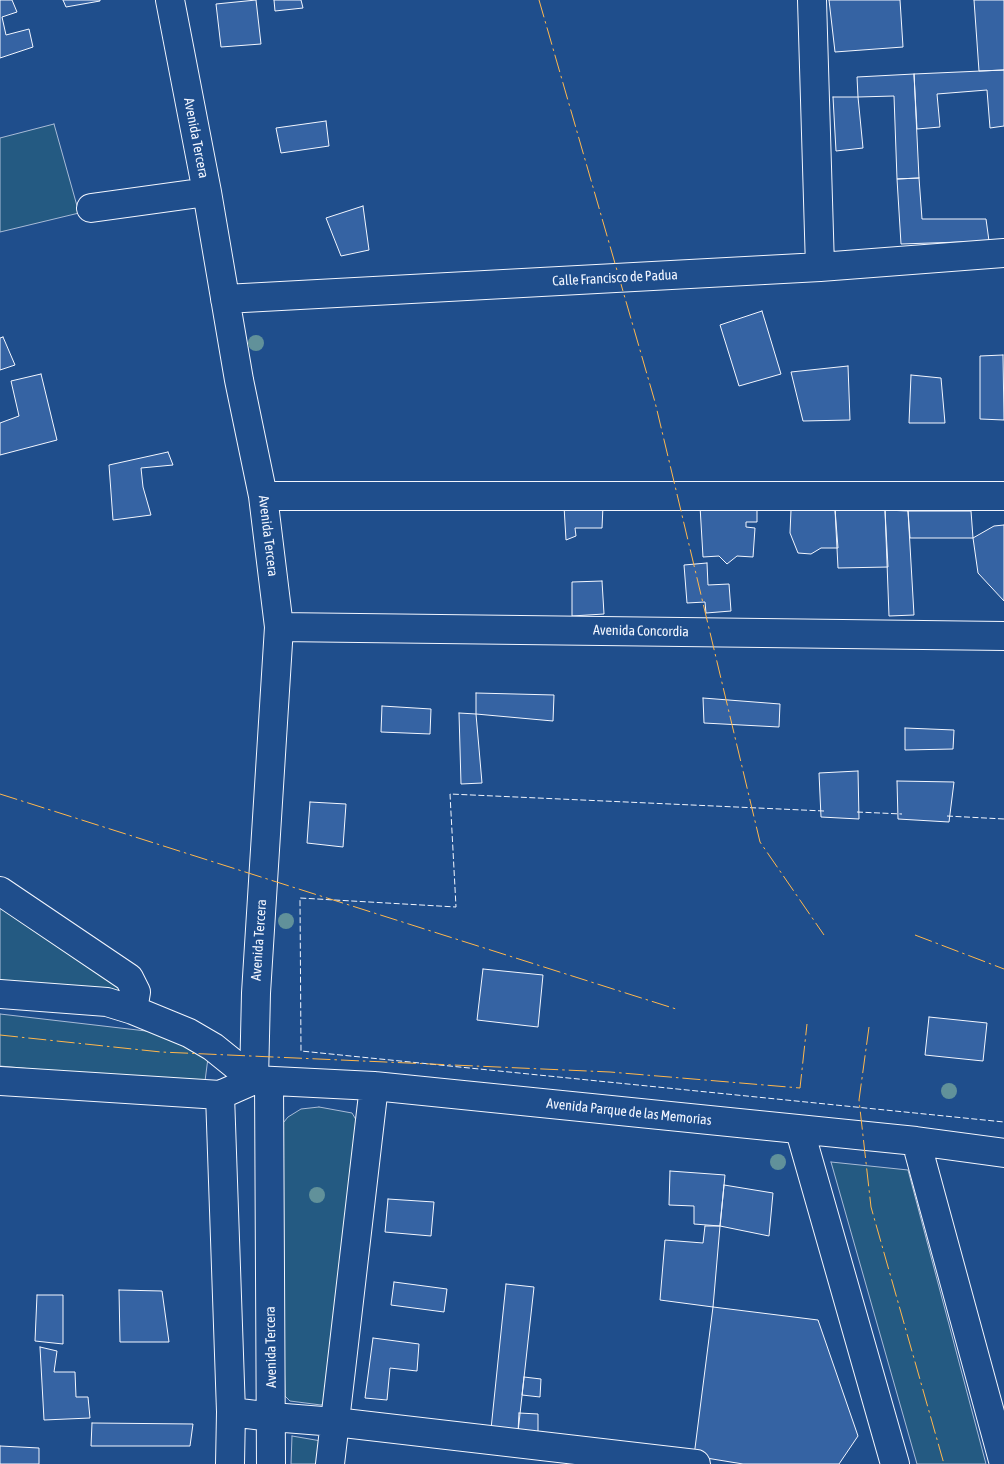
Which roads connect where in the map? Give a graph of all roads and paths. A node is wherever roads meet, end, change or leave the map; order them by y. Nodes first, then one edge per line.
1 (170, 0) edge
2 (812, 0) edge
3 (206, 192) junction
4 (91, 208) dead end
5 (1004, 254) edge
6 (820, 267) junction
7 (226, 299) junction
8 (263, 496) junction
9 (1003, 496) edge
10 (279, 627) junction
11 (1004, 636) edge
12 (0, 891) edge
13 (0, 994) edge
14 (133, 1010) junction
15 (261, 1080) junction
16 (0, 1081) edge
17 (374, 1086) junction
18 (220, 1095) junction
19 (800, 1131) junction
20 (916, 1141) junction
21 (1004, 1153) edge
22 (231, 1412) junction
23 (272, 1418) junction
24 (335, 1422) junction
25 (661, 1462) edge
26 (230, 1464) edge
27 (271, 1464) edge
28 (330, 1464) edge
29 (696, 1464) edge
30 (895, 1464) edge
31 (1004, 1464) edge

1 - 3 street, Avenida Tercera
2 - 6 street
3 - 4 street
3 - 7 street, Avenida Tercera
5 - 6 street, Calle Francisco de Padua
6 - 7 street, Calle Francisco de Padua
7 - 8 street, Avenida Tercera
8 - 9 street
8 - 10 street, Avenida Tercera
10 - 11 street, Avenida Concordia
10 - 15 street, Avenida Tercera
12 - 14 street
13 - 14 street
14 - 15 street
15 - 17 street, Avenida Parque de las Memorias
15 - 18 street
15 - 23 street, Avenida Tercera
16 - 18 street
17 - 19 street, Avenida Parque de las Memorias
17 - 24 street
18 - 22 street
19 - 20 street, Avenida Parque de las Memorias
19 - 30 street
20 - 21 street, Avenida Parque de las Memorias
20 - 31 street
22 - 23 street
22 - 26 street
23 - 24 street
23 - 27 street, Avenida Tercera
24 - 25 street
24 - 28 street
25 - 29 street

